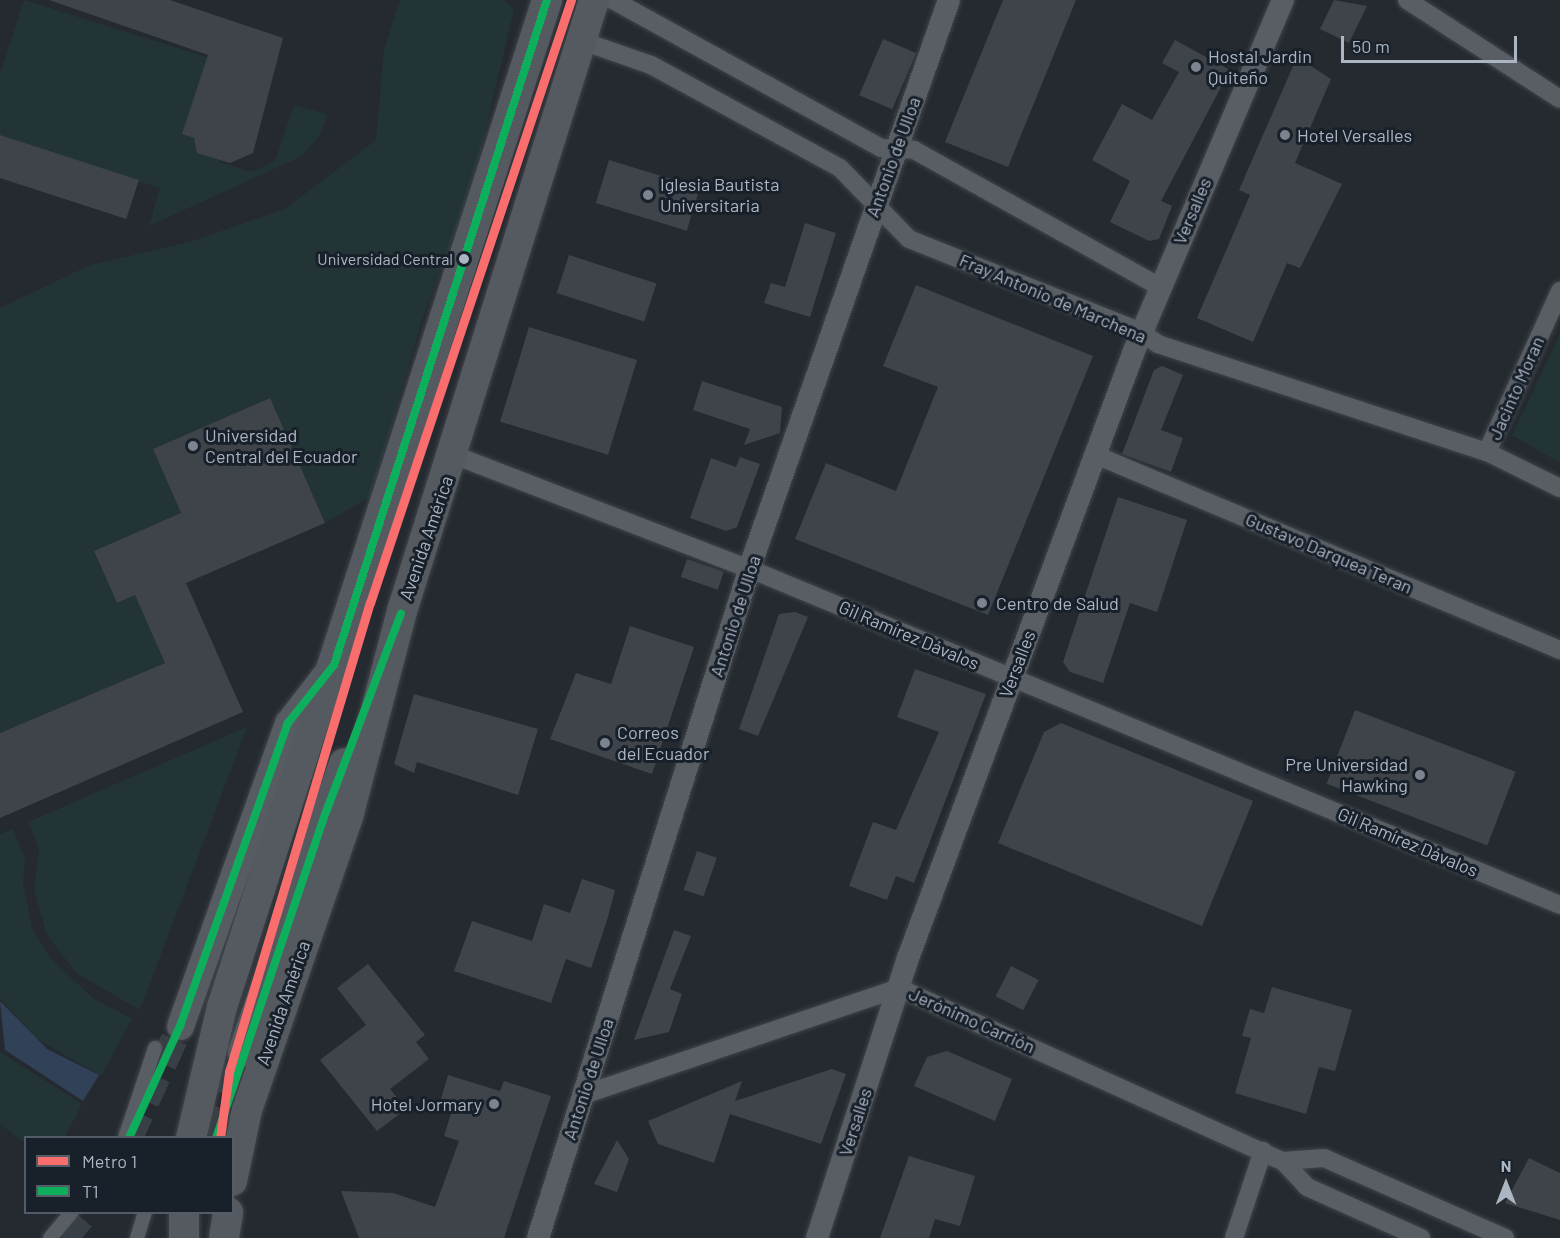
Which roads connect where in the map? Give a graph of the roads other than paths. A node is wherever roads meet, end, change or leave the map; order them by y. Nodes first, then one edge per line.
1 (547, 0) edge
2 (594, 0) edge
3 (613, 0) edge
4 (949, 0) edge
5 (1283, 0) edge
6 (1407, 0) edge
7 (582, 41) junction
8 (1560, 99) edge
9 (896, 148) junction
10 (877, 202) junction
11 (1160, 287) junction
12 (1560, 291) edge
13 (1141, 332) junction
14 (1487, 452) junction
15 (454, 455) junction
16 (1098, 456) junction
17 (1560, 488) edge
18 (750, 569) junction
19 (402, 611) junction
20 (1560, 650) edge
21 (334, 665) junction
22 (1012, 677) junction
23 (1560, 905) edge
24 (899, 988) junction
25 (180, 1026) tunnel mouth
26 (155, 1048) dead end
27 (243, 1052) tunnel mouth
28 (583, 1095) junction
29 (135, 1131) edge
30 (191, 1136) edge
31 (1263, 1151) junction
32 (1284, 1161) junction
33 (234, 1172) edge
34 (70, 1214) edge
35 (144, 1214) edge
36 (183, 1214) edge
37 (228, 1214) edge
38 (50, 1238) edge
39 (137, 1238) edge
40 (184, 1238) edge
41 (224, 1238) edge
42 (538, 1238) edge
43 (817, 1238) edge
44 (1234, 1238) edge
45 (1421, 1238) edge
46 (1505, 1238) edge

1 - 21 main road
2 - 7 main road, Avenida América
3 - 9 street
4 - 9 street, Antonio de Ulloa
5 - 11 street, Versalles
6 - 8 street
7 - 10 street, Fray Antonio de Marchena
7 - 15 main road, Avenida América
9 - 10 street, Antonio de Ulloa
9 - 11 street
10 - 13 street, Fray Antonio de Marchena
10 - 18 street, Antonio de Ulloa
11 - 13 street, Versalles
12 - 14 street, Jacinto Moran
13 - 14 street, Fray Antonio de Marchena
13 - 16 street, Versalles
14 - 17 street, Fray Antonio de Marchena
15 - 18 street, Gil Ramírez Dávalos
15 - 19 main road, Avenida América
16 - 20 street, Gustavo Darquea Teran
16 - 22 street, Versalles
18 - 22 street, Gil Ramírez Dávalos
18 - 28 street, Antonio de Ulloa
19 - 27 main road
19 - 33 main road, Avenida América
21 - 25 main road
21 - 30 main road
22 - 23 street, Gil Ramírez Dávalos
22 - 24 street, Versalles
24 - 28 street, Jerónimo Carrión
24 - 31 street, Jerónimo Carrión
24 - 43 street, Versalles
26 - 29 street
28 - 42 street, Antonio de Ulloa
31 - 32 street, Jerónimo Carrión
31 - 44 street
32 - 45 street, Jerónimo Carrión
32 - 46 street, Jerónimo Carrión
34 - 38 street
35 - 39 street
36 - 40 main road
37 - 41 main road

